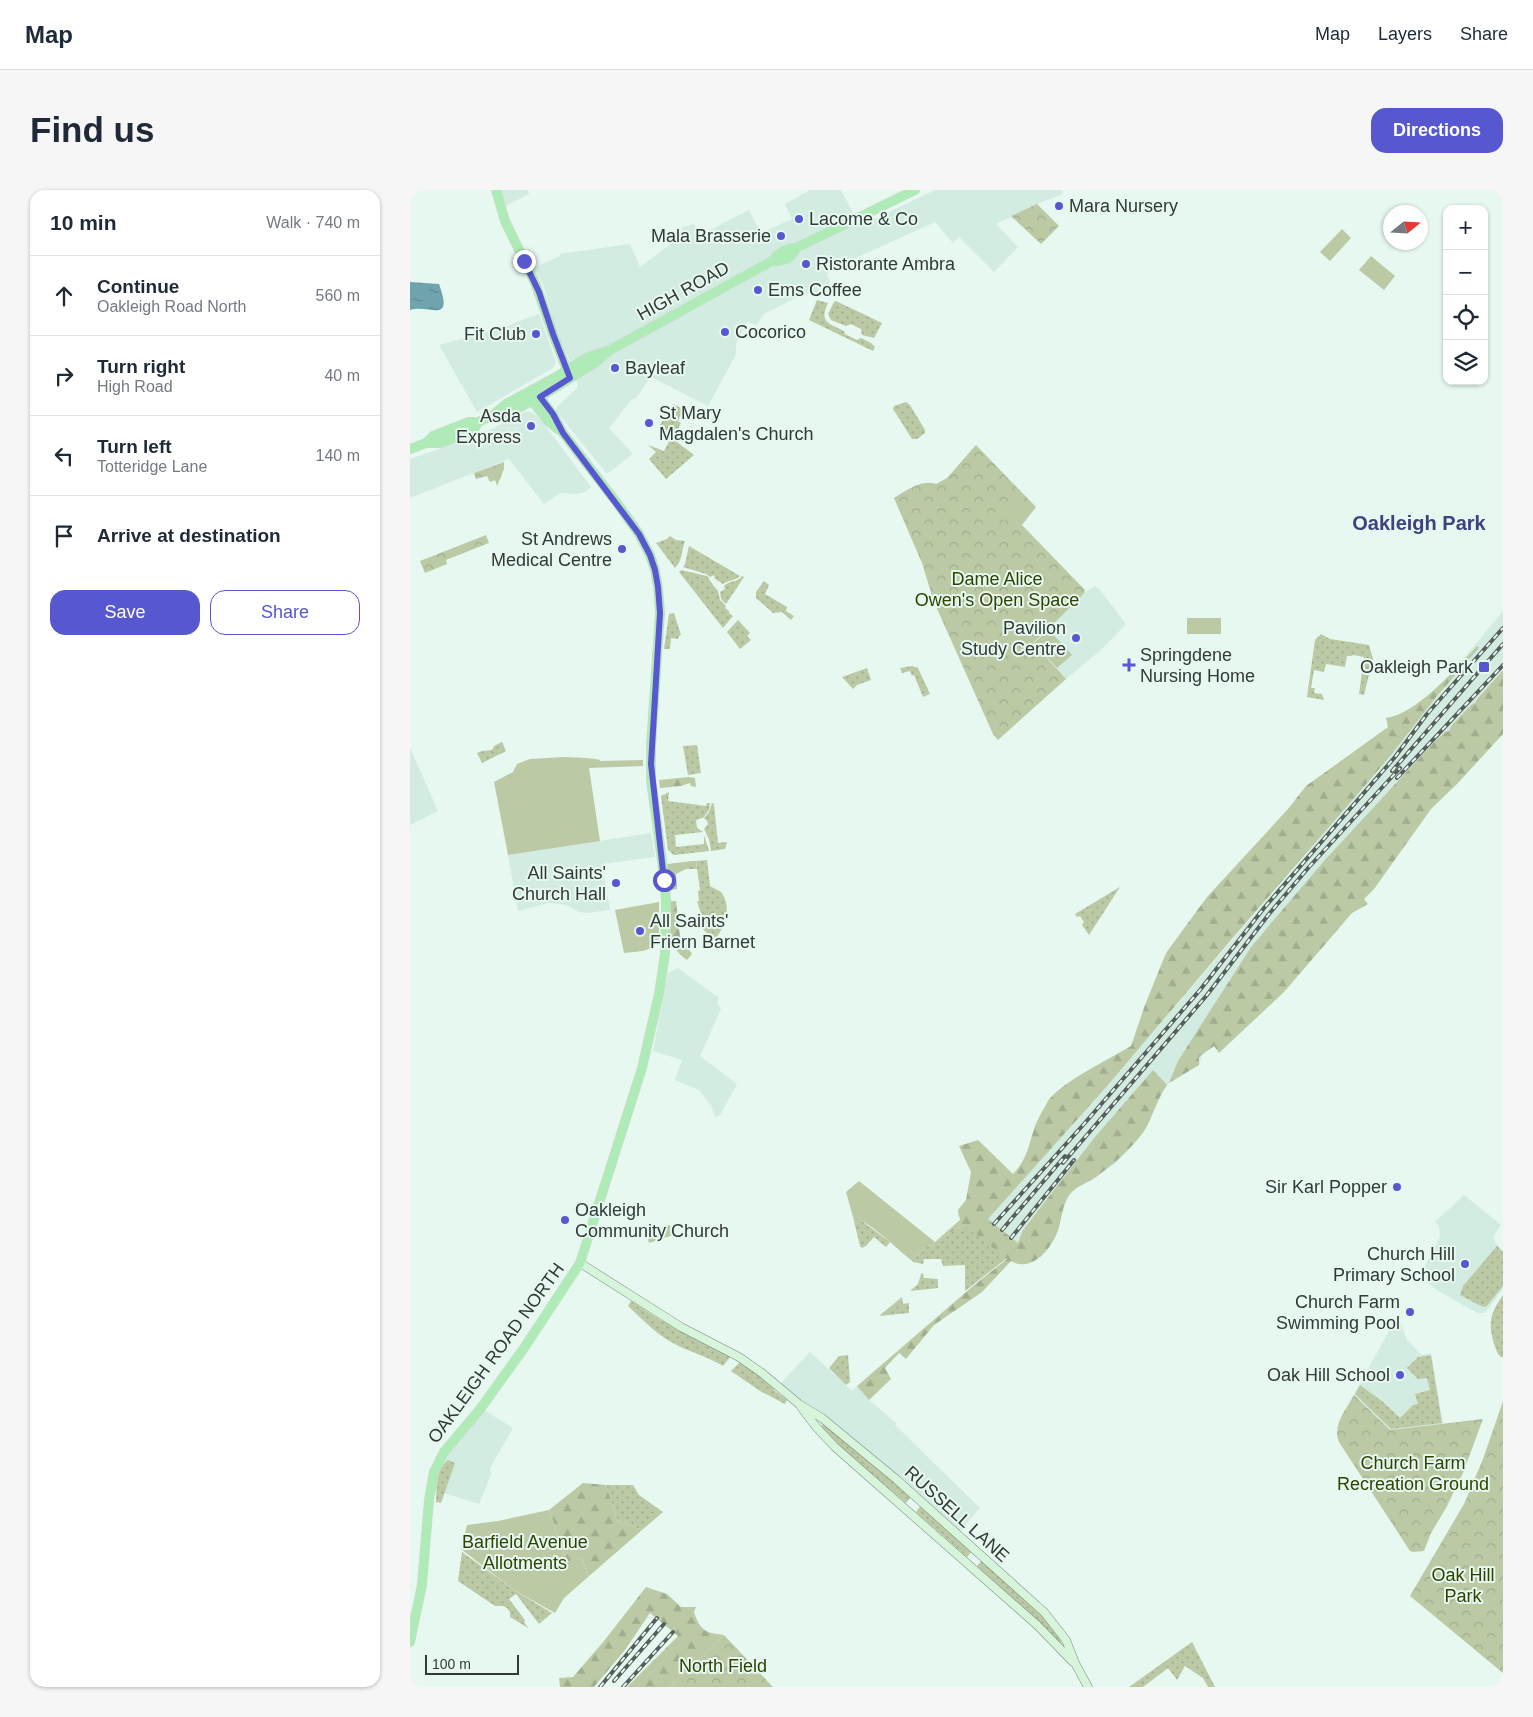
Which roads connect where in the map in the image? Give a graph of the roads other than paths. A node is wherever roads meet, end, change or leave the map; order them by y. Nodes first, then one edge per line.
1 (496, 190) edge
2 (915, 190) edge
3 (569, 374) junction
4 (533, 395) junction
5 (410, 449) edge
6 (580, 1263) junction
7 (799, 1404) junction
8 (918, 1501) junction
9 (908, 1512) junction
10 (979, 1554) junction
11 (969, 1564) junction
12 (410, 1642) edge
13 (1075, 1663) junction
14 (1088, 1687) edge

1 - 3 main road
2 - 3 main road, HIGH ROAD
3 - 4 main road, HIGH ROAD
4 - 5 main road, HIGH ROAD
4 - 6 main road, OAKLEIGH ROAD NORTH
6 - 7 main road, RUSSELL LANE
6 - 12 main road, OAKLEIGH ROAD NORTH
7 - 8 main road, RUSSELL LANE
7 - 9 main road, RUSSELL LANE
8 - 9 main road
8 - 10 main road, RUSSELL LANE
9 - 11 main road, RUSSELL LANE
10 - 11 main road
10 - 13 main road, RUSSELL LANE
11 - 13 main road, RUSSELL LANE
13 - 14 main road, RUSSELL LANE

